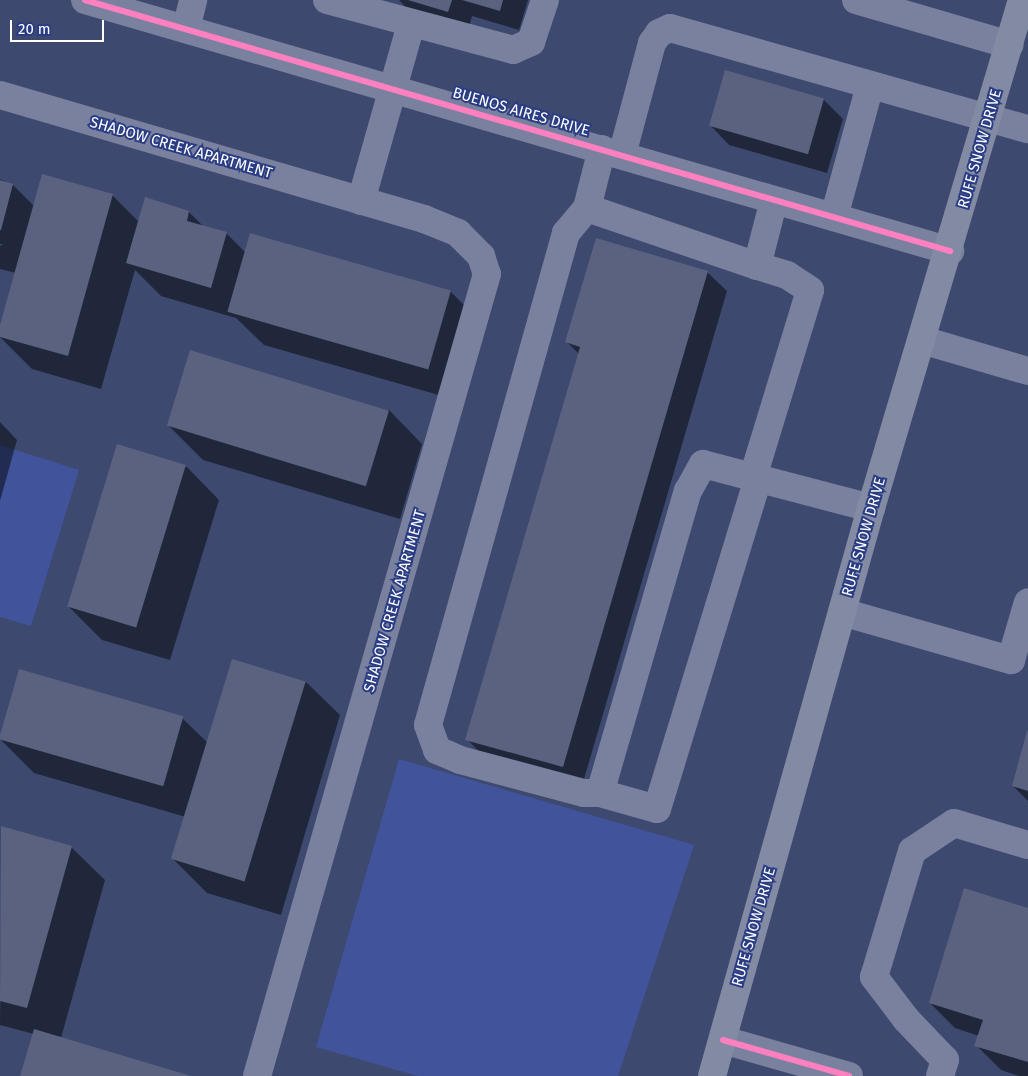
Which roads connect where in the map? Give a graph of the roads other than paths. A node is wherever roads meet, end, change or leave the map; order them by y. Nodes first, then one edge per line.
1 (84, 0) edge
2 (194, 0) edge
3 (327, 0) edge
4 (545, 0) edge
5 (856, 0) edge
6 (1022, 0) edge
7 (411, 24) junction
8 (186, 29) junction
9 (1010, 45) junction
10 (870, 85) junction
11 (393, 88) junction
12 (0, 95) edge
13 (989, 118) junction
14 (1028, 129) edge
15 (612, 152) junction
16 (774, 200) junction
17 (361, 201) junction
18 (587, 208) junction
19 (834, 217) junction
20 (950, 251) junction
21 (757, 266) junction
22 (922, 340) junction
23 (1028, 371) edge
24 (756, 478) junction
25 (872, 508) junction
26 (1028, 602) edge
27 (842, 612) junction
28 (600, 793) junction
29 (1028, 845) edge
30 (722, 1040) junction
31 (257, 1076) edge
32 (712, 1076) edge
33 (849, 1076) edge
34 (940, 1076) edge

1 - 8 street, BUENOS AIRES DRIVE
2 - 8 street
3 - 7 street
4 - 7 street
5 - 9 street
6 - 9 main road, RUFE SNOW DRIVE
7 - 11 street
8 - 11 street, BUENOS AIRES DRIVE
9 - 13 main road, RUFE SNOW DRIVE
10 - 13 street
10 - 15 street
10 - 19 street
11 - 15 street, BUENOS AIRES DRIVE
11 - 17 street
12 - 17 street, SHADOW CREEK APARTMENT
13 - 14 street
13 - 20 main road, RUFE SNOW DRIVE
15 - 16 street, BUENOS AIRES DRIVE
15 - 18 street
16 - 19 street, BUENOS AIRES DRIVE
16 - 21 street
17 - 31 street, SHADOW CREEK APARTMENT
18 - 21 street
18 - 28 street
19 - 20 street, BUENOS AIRES DRIVE
20 - 22 main road, RUFE SNOW DRIVE
21 - 24 street
22 - 23 street
22 - 25 main road, RUFE SNOW DRIVE
24 - 25 street
24 - 28 street
24 - 28 street
25 - 27 main road, RUFE SNOW DRIVE
26 - 27 street
27 - 30 main road, RUFE SNOW DRIVE
29 - 34 street
30 - 32 main road, RUFE SNOW DRIVE
30 - 33 street

